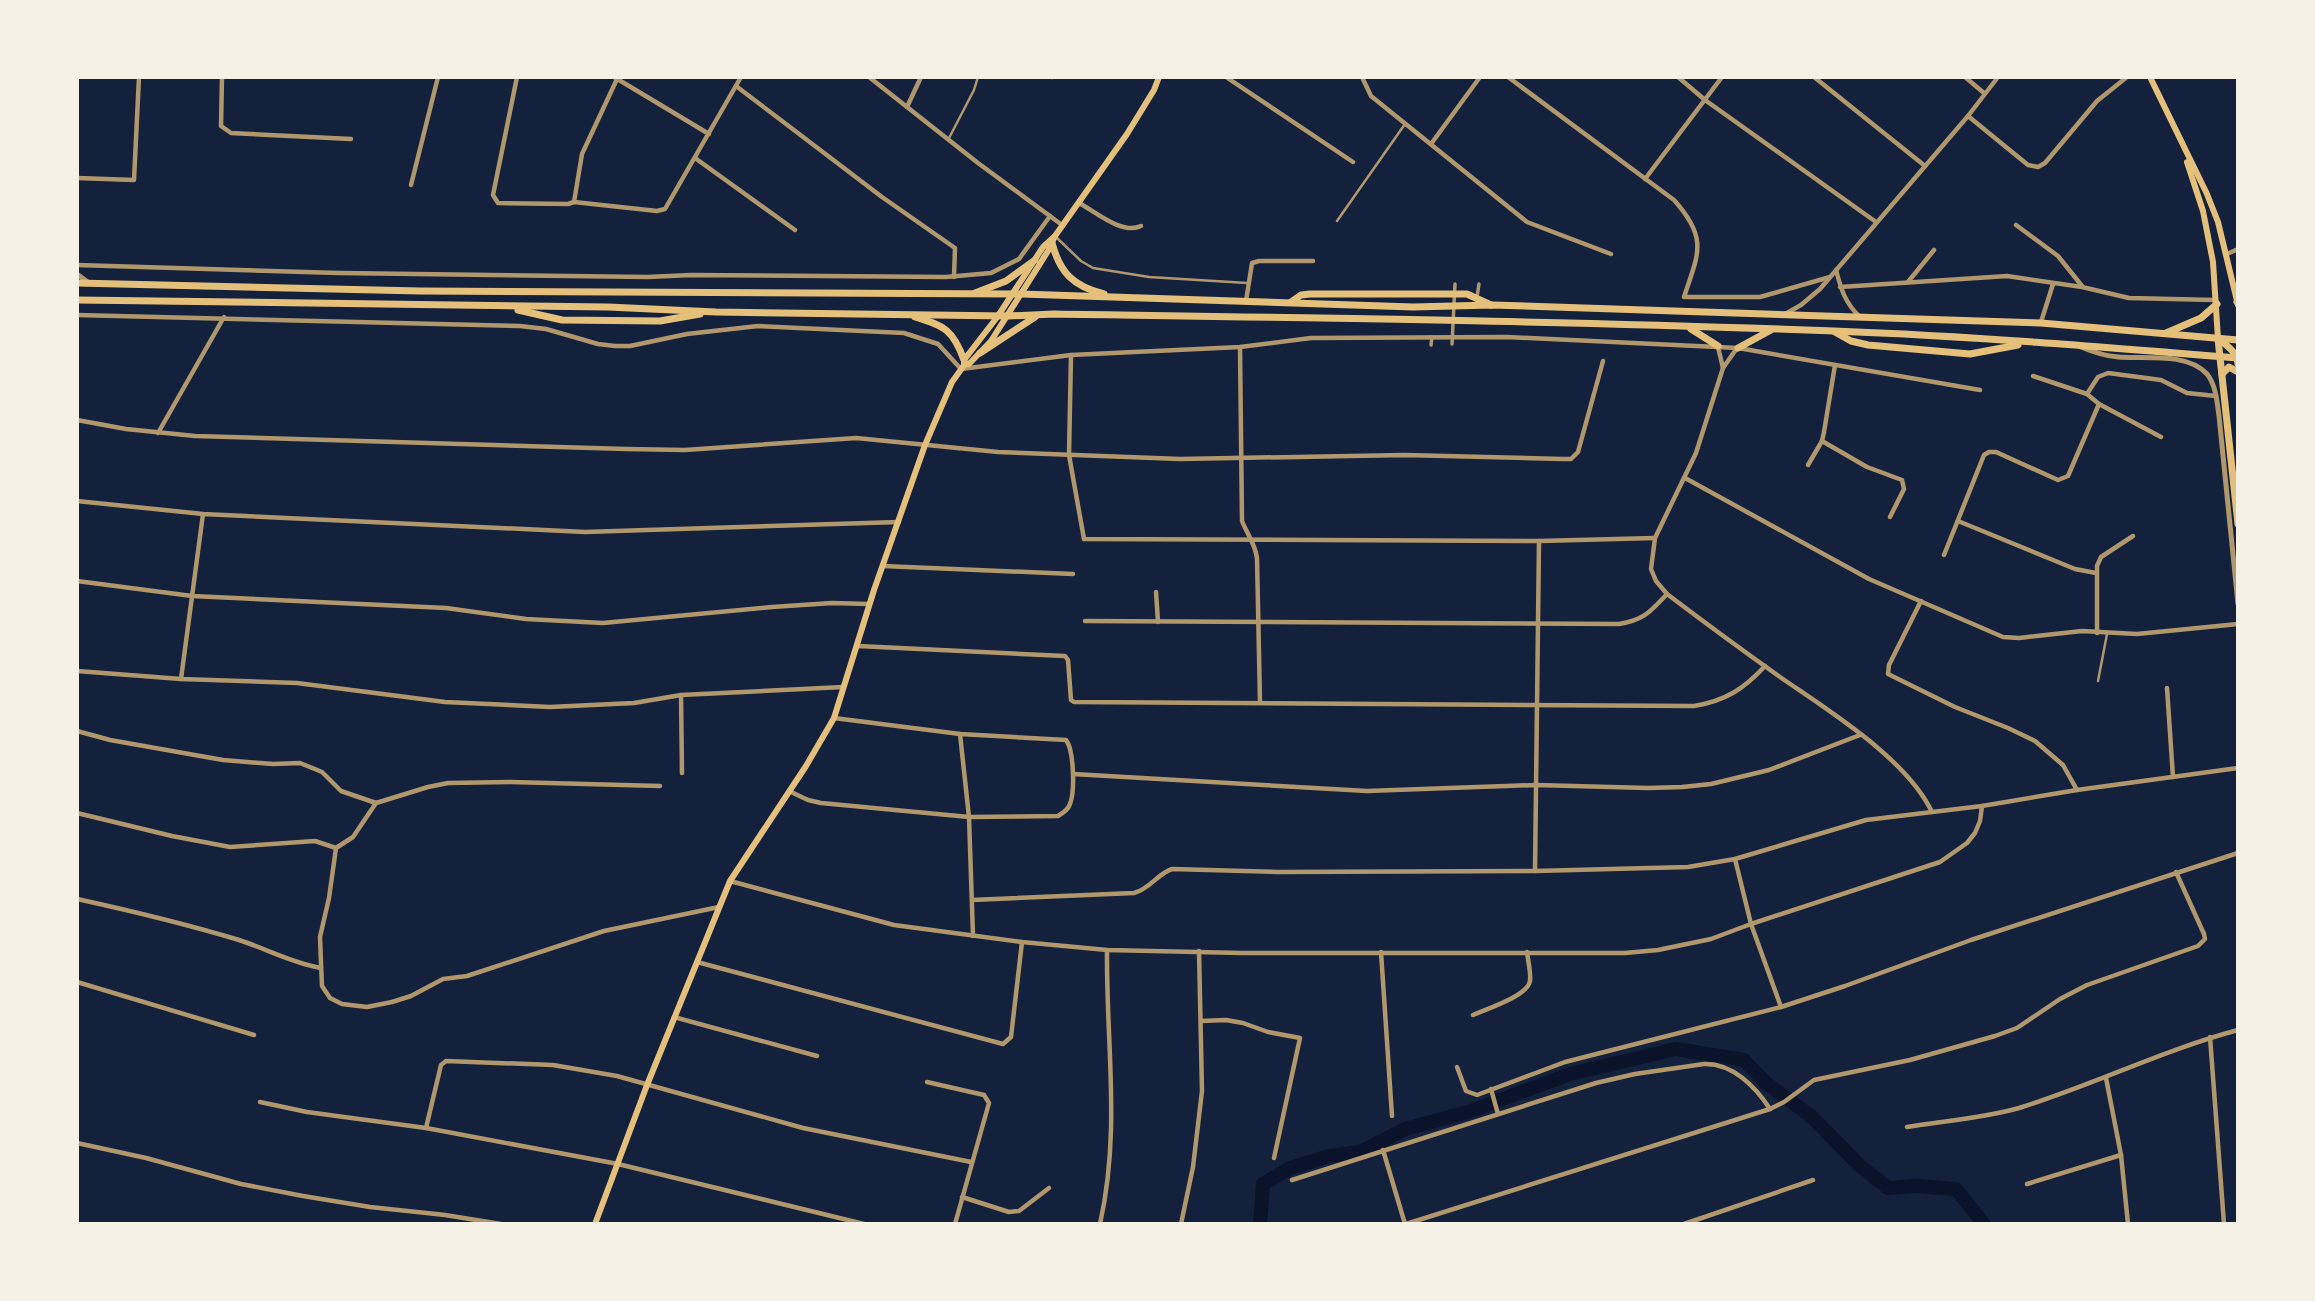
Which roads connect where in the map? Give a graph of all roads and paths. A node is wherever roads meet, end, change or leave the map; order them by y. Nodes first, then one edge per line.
1 (139, 77) edge
2 (222, 77) edge
3 (438, 77) edge
4 (517, 77) edge
5 (741, 77) edge
6 (869, 77) edge
7 (921, 77) edge
8 (978, 77) edge
9 (1159, 77) edge
10 (1226, 77) edge
11 (1362, 77) edge
12 (1480, 77) edge
13 (1508, 77) edge
14 (1678, 77) edge
15 (1722, 77) edge
16 (1814, 77) edge
17 (1965, 77) edge
18 (1998, 77) edge
19 (2127, 77) edge
20 (2150, 77) edge
21 (615, 78) edge
22 (736, 86) junction
23 (1984, 93) junction
24 (1705, 100) junction
25 (907, 107) junction
26 (1968, 116) junction
27 (1405, 124) junction
28 (709, 134) junction
29 (351, 139) dead end
30 (948, 140) junction
31 (2180, 140) junction
32 (1431, 144) junction
33 (695, 158) junction
34 (1353, 162) dead end
35 (1925, 166) junction
36 (77, 178) edge
37 (1645, 179) junction
38 (411, 185) dead end
39 (574, 202) junction
40 (1078, 202) junction
41 (1050, 216) junction
42 (1337, 221) dead end
43 (1876, 222) junction
44 (1062, 225) junction
45 (2017, 225) dead end
46 (1141, 226) dead end
47 (794, 230) dead end
48 (1053, 239) junction
49 (2238, 249) edge
50 (1934, 250) dead end
51 (1611, 254) dead end
52 (2227, 254) junction
53 (1035, 260) junction
54 (1313, 261) dead end
55 (77, 265) edge
56 (1836, 269) junction
57 (77, 274) edge
58 (954, 277) junction
59 (1829, 277) junction
60 (1908, 282) junction
61 (77, 283) edge
62 (89, 283) junction
63 (1247, 283) junction
64 (1433, 284) dead end
65 (1455, 284) dead end
66 (1479, 284) dead end
67 (2053, 284) junction
68 (1840, 287) junction
69 (2082, 287) junction
70 (1432, 293) junction
71 (1012, 295) junction
72 (1021, 295) junction
73 (966, 296) junction
74 (1477, 297) junction
75 (1122, 298) junction
76 (77, 300) edge
77 (1246, 301) junction
78 (2216, 302) junction
79 (1290, 303) junction
80 (2238, 303) edge
81 (1492, 305) junction
82 (504, 307) junction
83 (716, 312) junction
84 (905, 314) junction
85 (77, 315) edge
86 (1785, 315) junction
87 (998, 316) junction
88 (1008, 316) junction
89 (1036, 316) junction
90 (224, 317) junction
91 (1860, 317) junction
92 (2041, 323) junction
93 (1687, 327) junction
94 (1771, 330) junction
95 (1834, 331) junction
96 (2164, 334) junction
97 (1432, 337) junction
98 (1478, 337) junction
99 (2218, 338) junction
100 (2238, 340) edge
101 (2029, 343) junction
102 (1452, 344) dead end
103 (1431, 345) dead end
104 (2075, 345) junction
105 (1479, 346) dead end
106 (1718, 346) junction
107 (1240, 347) junction
108 (1738, 348) junction
109 (980, 353) junction
110 (1071, 355) junction
111 (2220, 357) junction
112 (2238, 358) edge
113 (1603, 360) dead end
114 (2238, 364) edge
115 (963, 365) junction
116 (1835, 365) junction
117 (1723, 368) junction
118 (2238, 372) edge
119 (2222, 374) junction
120 (2033, 376) dead end
121 (1980, 390) dead end
122 (2087, 394) junction
123 (2216, 396) junction
124 (2099, 404) junction
125 (77, 420) edge
126 (158, 433) junction
127 (2161, 437) dead end
128 (1822, 441) junction
129 (925, 445) junction
130 (1069, 455) junction
131 (1242, 458) junction
132 (1808, 465) dead end
133 (2223, 475) junction
134 (2232, 475) junction
135 (1685, 478) junction
136 (77, 501) edge
137 (203, 514) junction
138 (1891, 517) dead end
139 (1958, 521) junction
140 (899, 522) junction
141 (2238, 524) edge
142 (2133, 536) dead end
143 (1252, 538) junction
144 (1655, 538) junction
145 (1539, 541) junction
146 (1944, 555) dead end
147 (883, 566) junction
148 (2096, 573) junction
149 (1073, 574) dead end
150 (77, 581) edge
151 (1156, 592) dead end
152 (1667, 594) junction
153 (192, 596) junction
154 (1922, 601) junction
155 (870, 604) junction
156 (2238, 604) edge
157 (1085, 621) dead end
158 (1259, 621) junction
159 (1158, 622) junction
160 (1539, 623) junction
161 (2238, 624) edge
162 (2097, 632) junction
163 (2107, 634) junction
164 (858, 646) junction
165 (1765, 666) junction
166 (77, 671) edge
167 (181, 679) junction
168 (2098, 681) dead end
169 (845, 687) junction
170 (2167, 688) dead end
171 (681, 695) junction
172 (1260, 702) junction
173 (1538, 706) junction
174 (834, 718) junction
175 (77, 731) edge
176 (960, 734) junction
177 (1860, 735) junction
178 (2238, 768) edge
179 (682, 773) dead end
180 (1073, 774) junction
181 (2172, 777) junction
182 (1536, 785) junction
183 (660, 786) dead end
184 (789, 790) junction
185 (2077, 790) junction
186 (376, 803) junction
187 (1982, 806) junction
188 (1932, 812) junction
189 (77, 813) edge
190 (969, 817) junction
191 (336, 848) junction
192 (2238, 853) edge
193 (1735, 859) junction
194 (1535, 871) junction
195 (2176, 872) junction
196 (730, 881) junction
197 (77, 899) edge
198 (972, 900) junction
199 (719, 907) junction
200 (1751, 924) junction
201 (972, 936) junction
202 (1022, 942) junction
203 (1107, 950) junction
204 (1199, 951) junction
205 (1381, 953) junction
206 (1527, 953) junction
207 (696, 961) junction
208 (321, 968) junction
209 (77, 982) edge
210 (1781, 1007) junction
211 (1473, 1015) dead end
212 (674, 1017) junction
213 (1201, 1021) junction
214 (2238, 1030) edge
215 (254, 1035) dead end
216 (2210, 1037) junction
217 (817, 1056) dead end
218 (1457, 1067) dead end
219 (2106, 1078) junction
220 (927, 1082) dead end
221 (647, 1085) junction
222 (1491, 1089) junction
223 (260, 1102) dead end
224 (1770, 1109) junction
225 (1497, 1111) junction
226 (1392, 1116) dead end
227 (1907, 1127) dead end
228 (426, 1128) junction
229 (77, 1143) edge
230 (1383, 1150) junction
231 (2121, 1155) junction
232 (1274, 1158) dead end
233 (971, 1163) junction
234 (618, 1164) junction
235 (1292, 1180) dead end
236 (1814, 1180) dead end
237 (2027, 1184) dead end
238 (1049, 1188) dead end
239 (962, 1197) junction
240 (501, 1224) edge
241 (595, 1224) edge
242 (864, 1224) edge
243 (955, 1224) edge
244 (1100, 1224) edge
245 (1181, 1224) edge
246 (1405, 1224) edge
247 (1684, 1224) edge
248 (2128, 1224) edge
249 (2224, 1224) edge

1 - 36 street
2 - 29 street
3 - 38 street
4 - 39 street
5 - 22 street
6 - 25 street
7 - 25 street
8 - 30 lane
9 - 40 main road
10 - 34 street
11 - 27 street
12 - 32 street
13 - 37 street
14 - 24 street
15 - 24 street
16 - 35 street
17 - 23 street
18 - 23 street
19 - 26 street
20 - 31 main road
21 - 28 street
21 - 39 street
22 - 28 street
22 - 58 street
23 - 26 street
24 - 37 street
24 - 43 street
25 - 30 street
26 - 35 street
27 - 32 street
27 - 42 lane
28 - 33 street
30 - 41 street
31 - 52 main road
31 - 78 main road
32 - 51 street
33 - 39 street
33 - 47 street
35 - 43 street
37 - 59 street
40 - 44 main road
40 - 46 street
41 - 44 street
41 - 58 street
43 - 56 street
44 - 48 main road
45 - 69 street
48 - 53 main road
48 - 63 lane
48 - 72 main road
48 - 75 main road
49 - 52 street
50 - 60 street
52 - 80 main road
53 - 71 main road
53 - 73 main road
54 - 63 street
55 - 58 street
56 - 59 street
56 - 68 street
57 - 62 street
59 - 86 street
60 - 67 street
60 - 68 street
61 - 62 main road
62 - 73 main road
63 - 77 street
64 - 70 street
65 - 102 street
66 - 74 street
67 - 69 street
67 - 92 street
68 - 91 street
69 - 78 street
70 - 74 main road
70 - 79 main road
71 - 72 main road
71 - 73 main road
71 - 87 main road
72 - 75 main road
72 - 88 main road
74 - 81 main road
75 - 77 main road
76 - 82 main road
77 - 79 main road
78 - 96 main road
78 - 99 main road
79 - 81 main road
81 - 86 main road
82 - 83 main road
82 - 83 main road
83 - 84 main road
84 - 87 main road
84 - 115 main road
85 - 90 street
86 - 91 main road
87 - 88 main road
87 - 115 main road
88 - 89 main road
88 - 109 main road
89 - 93 main road
89 - 109 main road
90 - 115 street
90 - 126 street
91 - 92 main road
92 - 96 main road
93 - 94 main road
93 - 106 main road
94 - 95 main road
94 - 108 main road
95 - 101 main road
95 - 101 main road
96 - 99 main road
97 - 98 street
97 - 103 street
97 - 107 street
98 - 105 street
98 - 106 street
99 - 100 main road
99 - 111 main road
99 - 112 main road
101 - 104 main road
104 - 111 main road
104 - 123 street
106 - 108 street
106 - 117 street
107 - 110 street
107 - 131 street
108 - 116 street
108 - 117 street
109 - 115 main road
110 - 115 street
110 - 130 street
111 - 112 main road
111 - 119 main road
112 - 114 main road
113 - 131 street
115 - 129 main road
116 - 121 street
116 - 128 street
117 - 135 street
118 - 119 main road
119 - 134 main road
120 - 122 street
122 - 123 street
122 - 124 street
123 - 133 street
124 - 127 street
124 - 139 street
125 - 126 street
126 - 129 street
128 - 132 street
128 - 138 street
129 - 130 street
129 - 140 main road
130 - 131 street
130 - 143 street
131 - 143 street
133 - 134 street
133 - 156 street
134 - 141 main road
135 - 144 street
135 - 154 street
136 - 137 street
137 - 140 street
137 - 153 street
139 - 146 street
139 - 148 street
140 - 147 main road
142 - 148 street
143 - 145 street
143 - 158 street
144 - 145 street
144 - 152 street
145 - 160 street
147 - 149 street
147 - 155 main road
148 - 162 street
150 - 153 street
151 - 159 street
152 - 160 street
152 - 165 street
153 - 155 street
153 - 167 street
154 - 162 street
154 - 185 street
155 - 164 main road
157 - 159 street
158 - 159 street
158 - 160 street
158 - 172 street
160 - 173 street
161 - 163 street
162 - 163 street
163 - 168 lane
164 - 169 main road
164 - 172 street
165 - 173 street
165 - 177 street
166 - 167 street
167 - 171 street
169 - 171 street
169 - 174 main road
170 - 181 street
171 - 179 street
172 - 173 street
173 - 182 street
174 - 176 street
174 - 184 main road
175 - 186 street
176 - 180 street
176 - 190 street
177 - 182 street
177 - 188 street
178 - 181 street
180 - 182 street
180 - 190 street
181 - 185 street
182 - 194 street
183 - 186 street
184 - 190 street
184 - 196 main road
185 - 187 street
186 - 191 street
187 - 188 street
187 - 200 street
188 - 193 street
189 - 191 street
190 - 198 street
191 - 208 street
192 - 195 street
193 - 194 street
193 - 200 street
194 - 198 street
195 - 210 street
195 - 224 street
196 - 199 main road
196 - 201 street
197 - 208 street
198 - 201 street
199 - 207 main road
199 - 208 street
200 - 206 street
200 - 210 street
201 - 202 street
202 - 203 street
202 - 207 street
203 - 204 street
203 - 244 street
204 - 205 street
204 - 213 street
205 - 206 street
205 - 226 street
206 - 211 street
207 - 212 main road
209 - 215 street
210 - 222 street
212 - 217 street
212 - 221 main road
213 - 232 street
213 - 245 street
214 - 216 street
216 - 219 street
216 - 249 street
218 - 222 street
219 - 227 street
219 - 231 street
220 - 233 street
221 - 228 street
221 - 233 street
221 - 234 main road
222 - 225 street
223 - 228 street
224 - 225 street
224 - 246 street
225 - 230 street
228 - 234 street
229 - 240 street
230 - 235 street
230 - 246 street
231 - 237 street
231 - 248 street
233 - 239 street
234 - 241 main road
234 - 242 street
236 - 247 street
238 - 239 street
239 - 243 street

